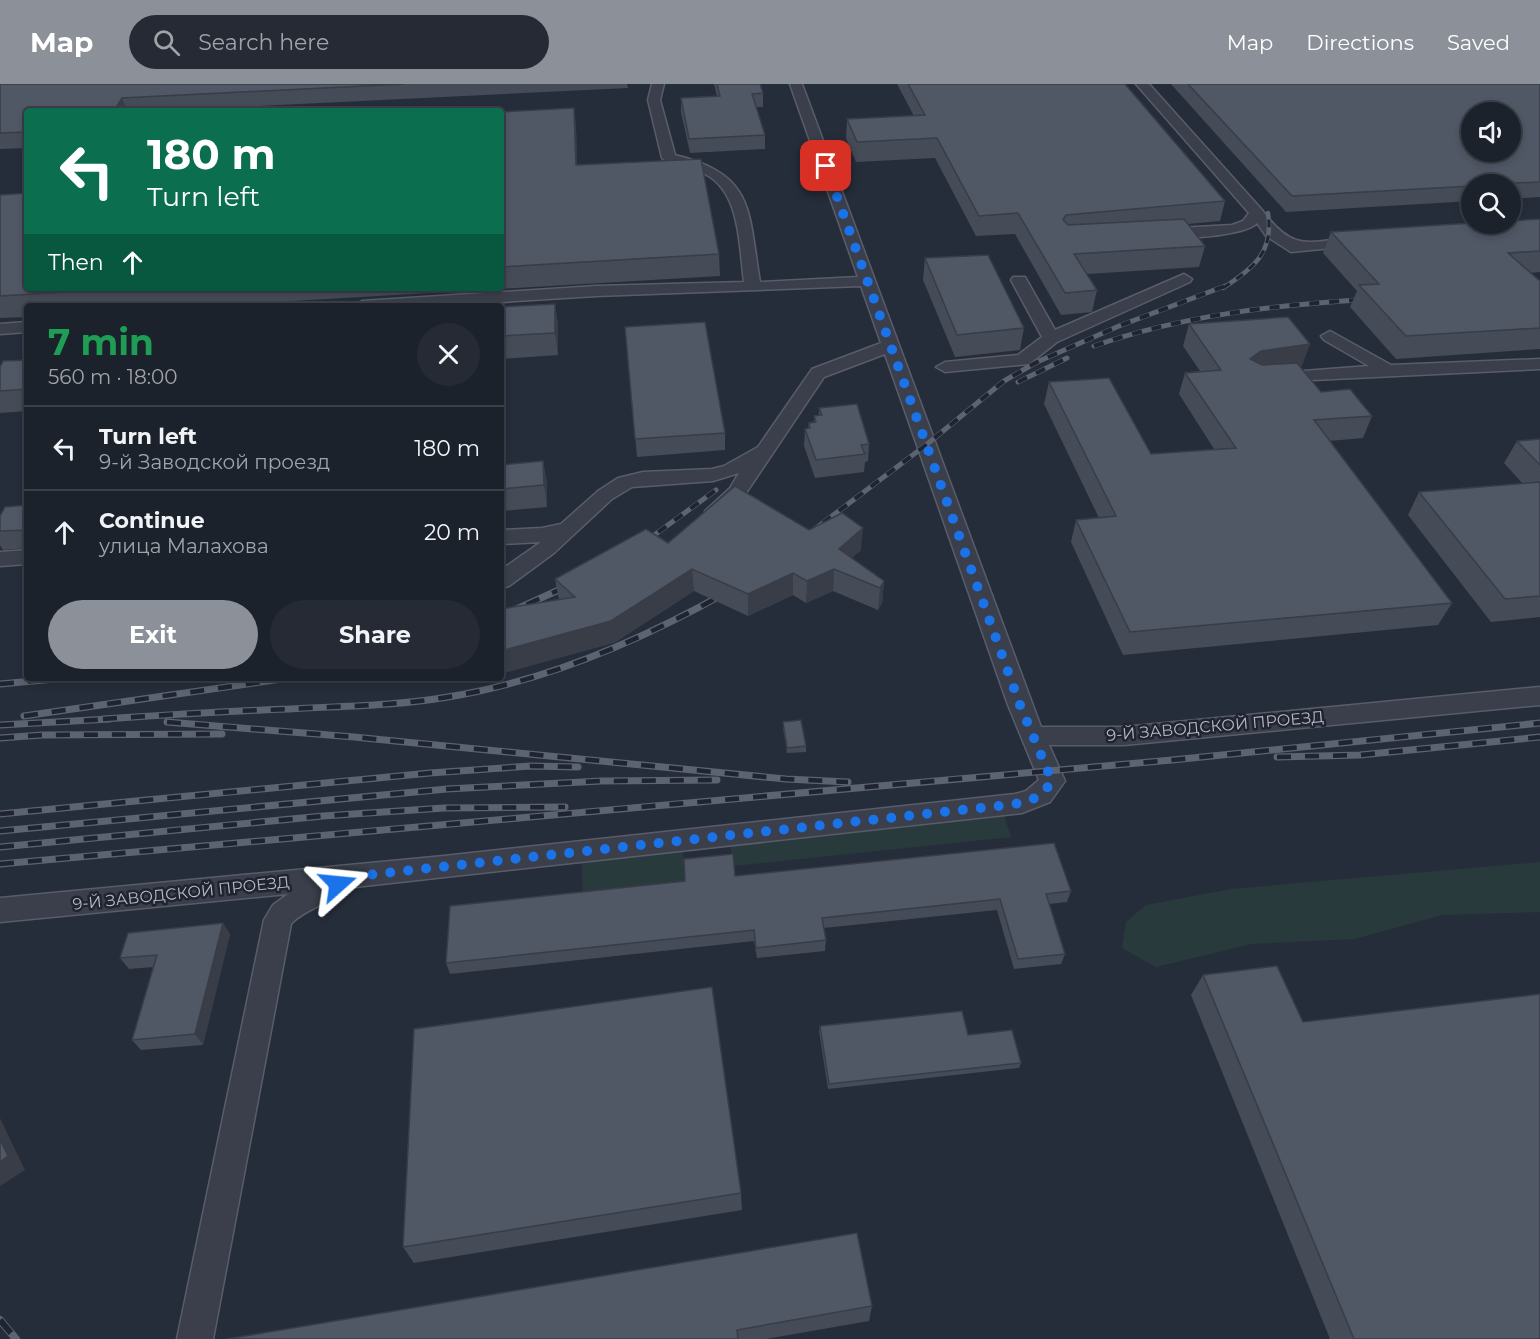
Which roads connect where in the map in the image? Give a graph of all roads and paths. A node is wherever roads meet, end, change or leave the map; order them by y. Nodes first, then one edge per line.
1 (658, 84) edge
2 (796, 84) edge
3 (1143, 84) edge
4 (1257, 213) junction
5 (1140, 235) edge
6 (1374, 241) edge
7 (1184, 279) dead end
8 (1019, 280) dead end
9 (867, 281) junction
10 (753, 287) junction
11 (409, 303) edge
12 (24, 327) edge
13 (0, 329) edge
14 (1330, 336) dead end
15 (1052, 338) junction
16 (890, 345) junction
17 (1540, 364) edge
18 (945, 368) dead end
19 (1388, 370) junction
20 (1254, 380) edge
21 (765, 450) junction
22 (703, 520) edge
23 (568, 529) junction
24 (504, 537) edge
25 (24, 556) edge
26 (0, 559) edge
27 (504, 579) edge
28 (1540, 696) edge
29 (1033, 736) junction
30 (358, 876) junction
31 (0, 910) edge
32 (195, 1339) edge

1 - 10 street
2 - 9 street
3 - 4 street
4 - 5 street
4 - 6 street
7 - 15 street
8 - 15 street
9 - 10 street
9 - 16 street
10 - 11 street
12 - 13 street
14 - 19 street
15 - 18 street
16 - 21 street
16 - 29 street
17 - 19 street
19 - 20 street
21 - 22 street
21 - 23 street
23 - 24 street
23 - 27 street
25 - 26 street
28 - 29 street, 9-Й ЗАВОДСКОЙ ПРОЕЗД
29 - 30 street, 9-Й ЗАВОДСКОЙ ПРОЕЗД
30 - 31 street, 9-Й ЗАВОДСКОЙ ПРОЕЗД
30 - 32 street

